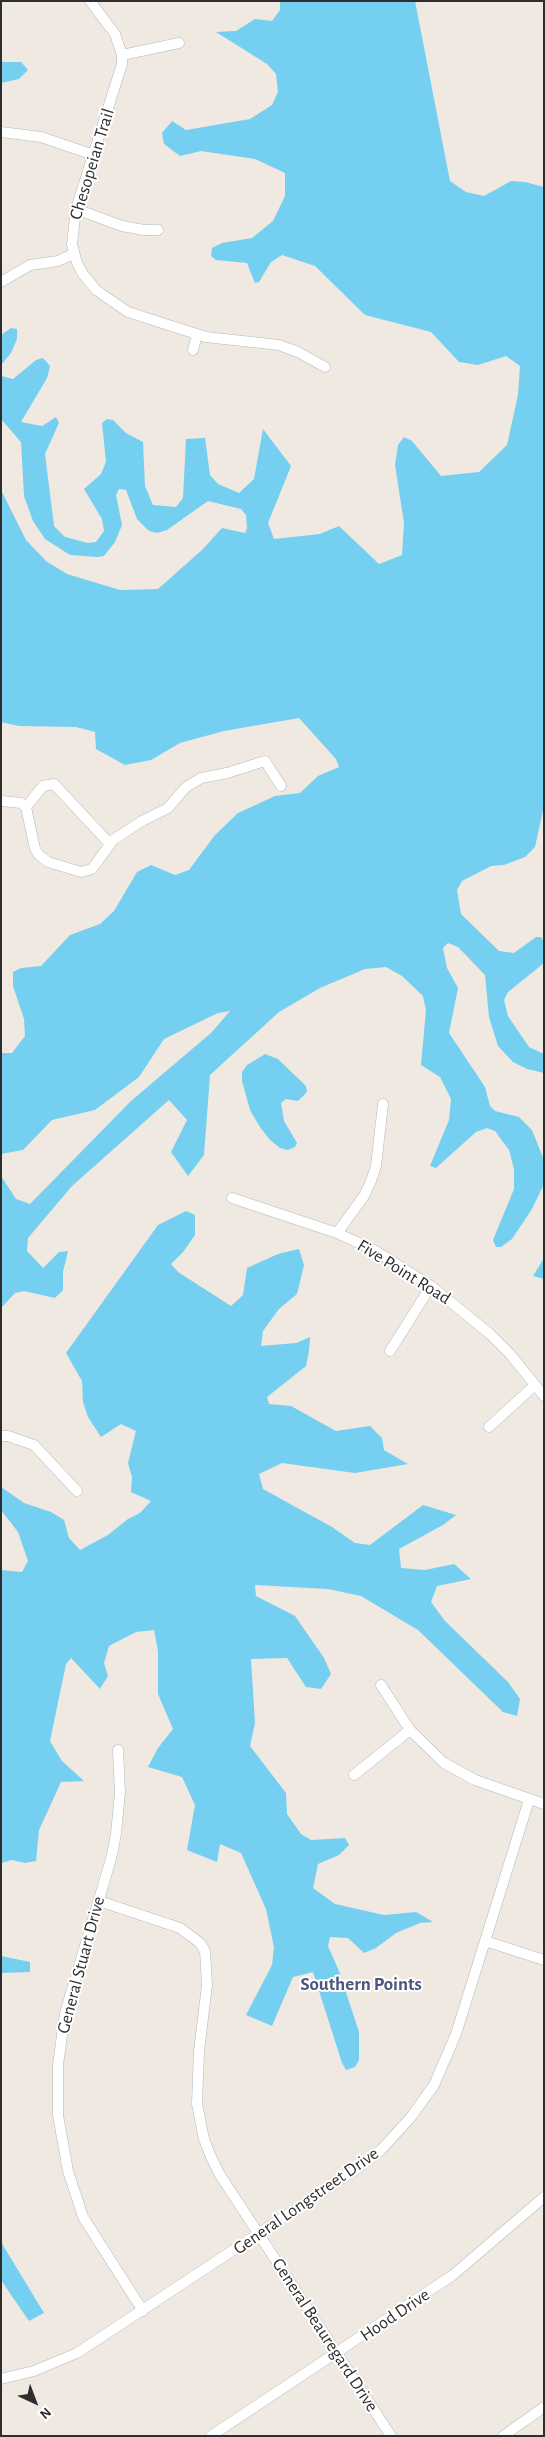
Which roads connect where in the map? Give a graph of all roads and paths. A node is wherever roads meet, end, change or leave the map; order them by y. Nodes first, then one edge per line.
1 (90, 1) edge
2 (179, 43) dead end
3 (122, 55) junction
4 (1, 132) edge
5 (94, 156) junction
6 (76, 210) junction
7 (158, 230) dead end
8 (73, 254) junction
9 (1, 282) edge
10 (197, 335) junction
11 (193, 350) dead end
12 (325, 366) dead end
13 (281, 786) dead end
14 (1, 801) edge
15 (26, 806) junction
16 (109, 843) junction
17 (383, 1104) dead end
18 (232, 1198) dead end
19 (337, 1233) junction
20 (431, 1286) junction
21 (390, 1351) dead end
22 (535, 1385) junction
23 (544, 1396) edge
24 (489, 1427) dead end
25 (5, 1436) edge
26 (78, 1491) dead end
27 (381, 1685) dead end
28 (410, 1730) junction
29 (118, 1750) dead end
30 (354, 1775) dead end
31 (529, 1800) junction
32 (544, 1804) edge
33 (99, 1901) junction
34 (485, 1941) junction
35 (544, 1960) edge
36 (544, 2197) edge
37 (258, 2234) junction
38 (143, 2311) junction
39 (336, 2353) junction
40 (1, 2379) edge
41 (544, 2407) edge
42 (211, 2436) edge
43 (391, 2436) edge
44 (502, 2436) edge

1 - 3 street
2 - 3 street
3 - 5 street, Chesopeian Trail
4 - 5 street
5 - 6 street, Chesopeian Trail
6 - 7 street
6 - 8 street, Chesopeian Trail
8 - 9 street
8 - 10 street
10 - 11 street
10 - 12 street
13 - 16 street
14 - 15 street
15 - 16 street
15 - 16 street
17 - 19 street
18 - 19 street, Five Point Road
19 - 20 street, Five Point Road
20 - 21 street
20 - 22 street, Five Point Road
22 - 23 street, Five Point Road
22 - 24 street
25 - 26 street
27 - 28 street
28 - 30 street
28 - 31 street
29 - 33 street, General Stuart Drive
31 - 32 street
31 - 34 street, General Longstreet Drive
33 - 37 street, General Beauregard Drive
33 - 38 street, General Stuart Drive
34 - 35 street
34 - 37 street, General Longstreet Drive
36 - 39 street, Hood Drive
37 - 38 street, General Longstreet Drive
37 - 39 street, General Beauregard Drive
38 - 40 street, General Longstreet Drive
39 - 42 street, Hood Drive
39 - 43 street, General Beauregard Drive
41 - 44 street

